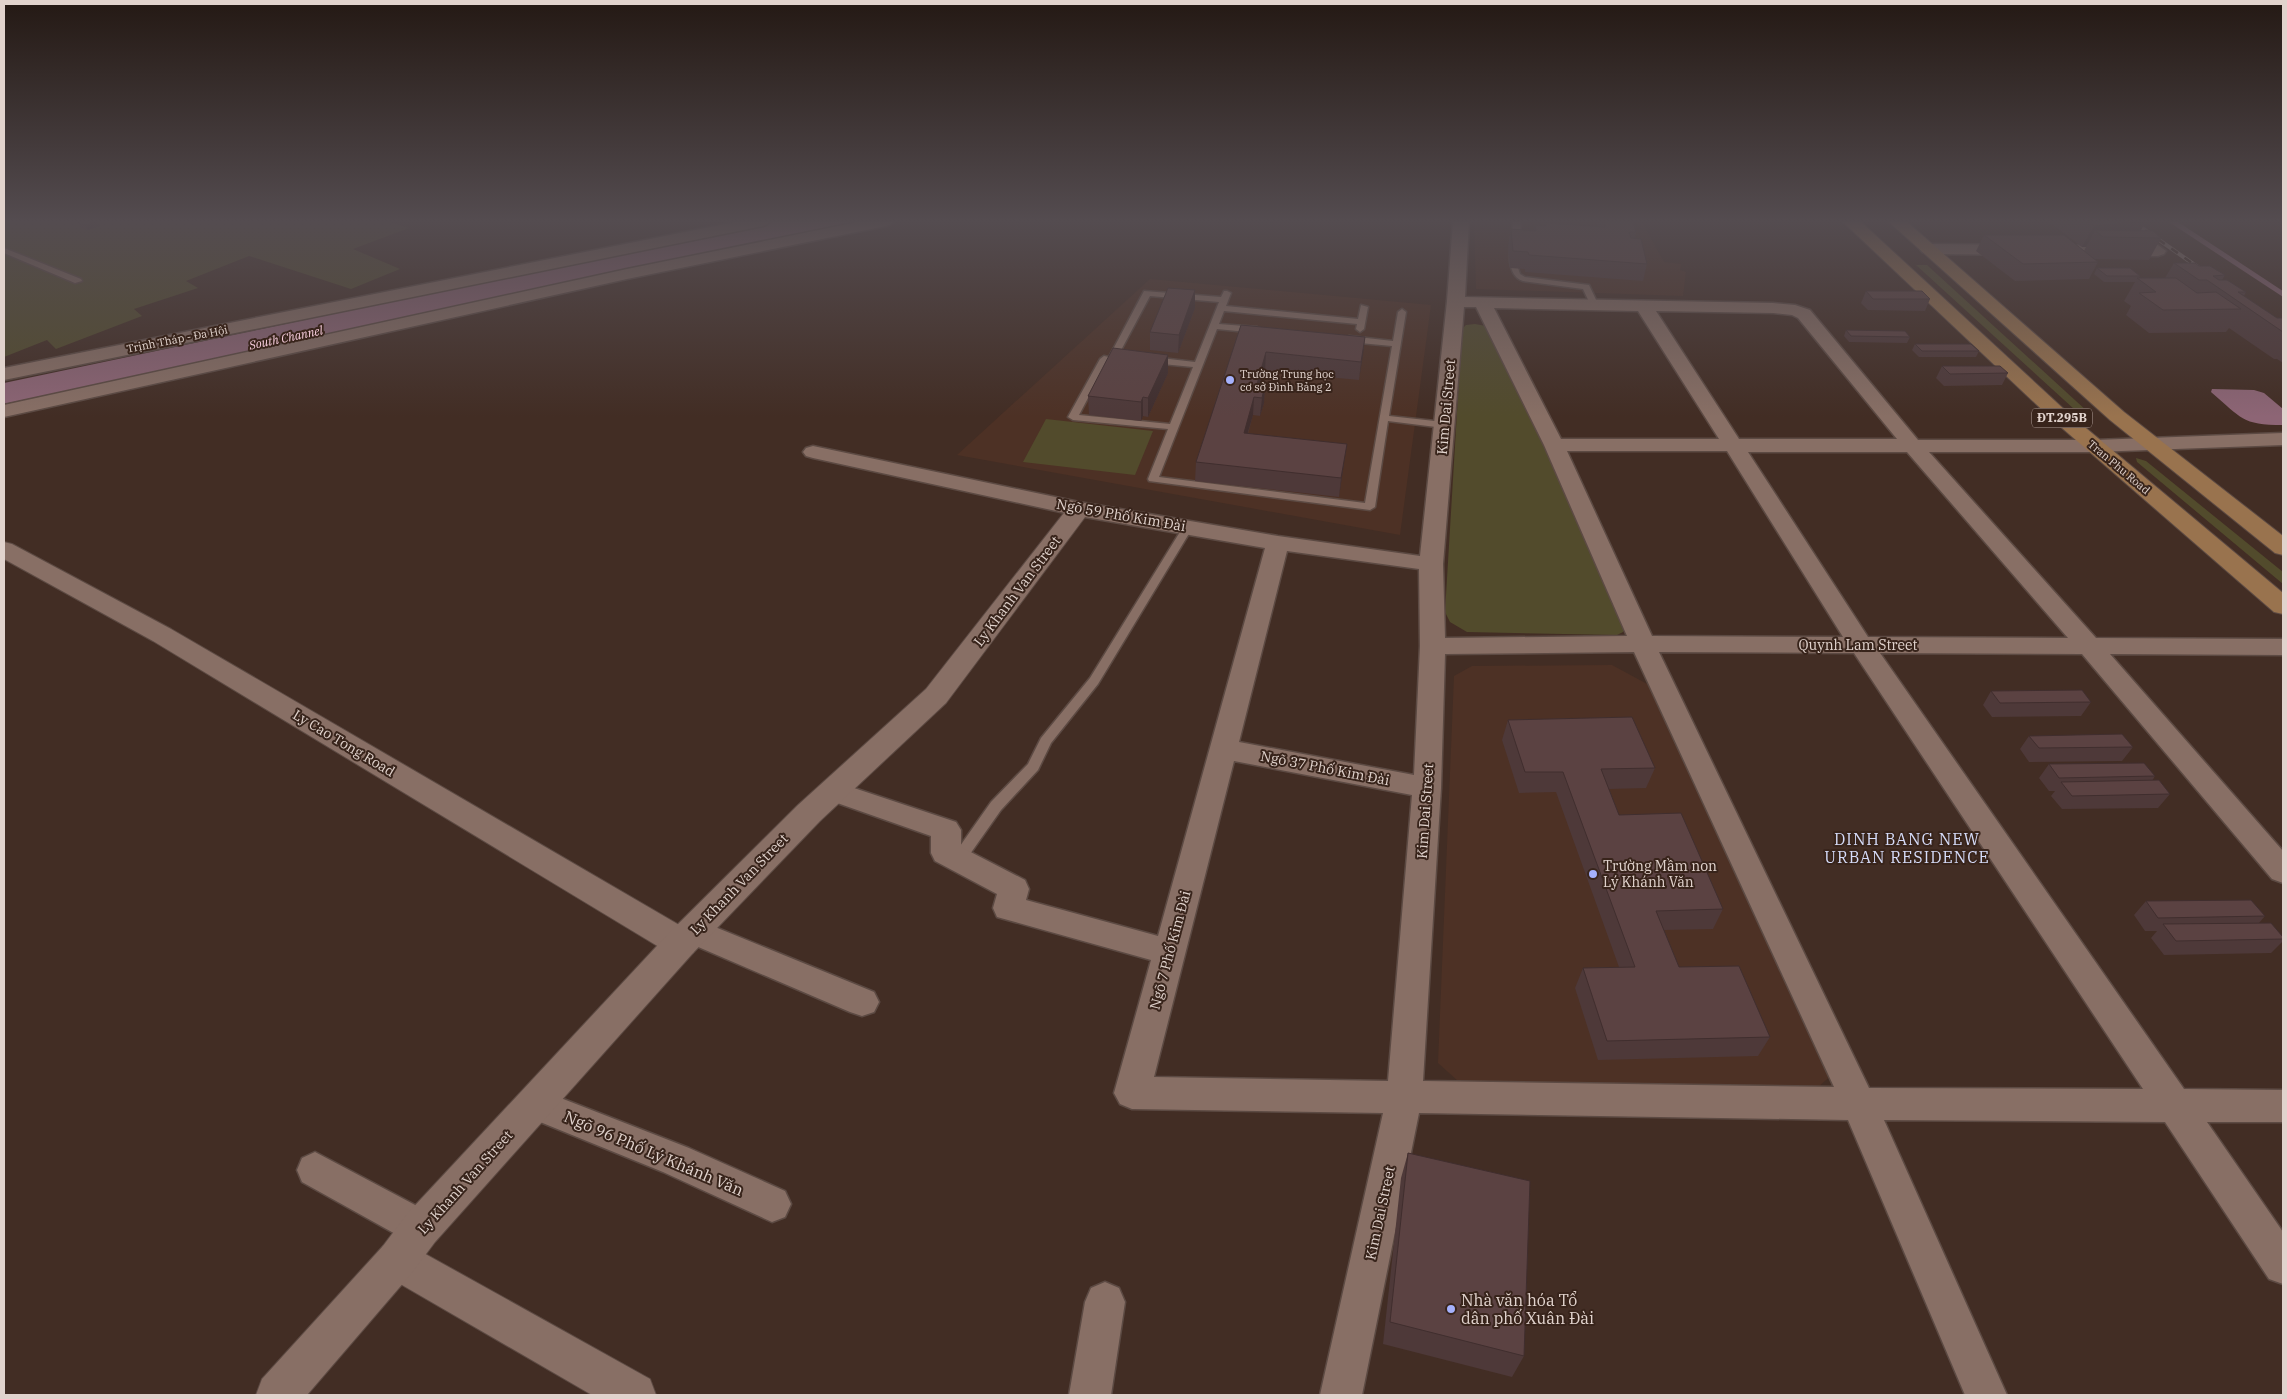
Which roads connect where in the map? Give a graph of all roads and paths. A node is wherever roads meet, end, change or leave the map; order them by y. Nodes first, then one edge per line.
1 (439, 286) edge
2 (571, 286) edge
3 (1467, 286) edge
4 (1580, 286) edge
5 (1920, 286) edge
6 (1971, 286) edge
7 (1224, 300) junction
8 (1469, 302) junction
9 (1594, 304) junction
10 (1644, 306) junction
11 (1364, 307) dead end
12 (1402, 312) dead end
13 (1361, 322) junction
14 (1214, 326) junction
15 (1272, 331) edge
16 (1339, 338) edge
17 (1358, 340) junction
18 (1396, 344) junction
19 (1114, 356) junction
20 (1132, 358) edge
21 (1142, 359) edge
22 (1198, 365) junction
23 (4, 374) edge
24 (4, 411) edge
25 (1384, 418) junction
26 (1444, 425) junction
27 (1174, 427) junction
28 (2283, 439) edge
29 (2150, 442) junction
30 (1732, 444) junction
31 (1911, 444) junction
32 (1554, 445) junction
33 (2095, 446) junction
34 (813, 452) dead end
35 (1079, 508) junction
36 (1188, 527) junction
37 (1278, 543) junction
38 (2283, 548) edge
39 (4, 549) edge
40 (1431, 564) junction
41 (2283, 606) edge
42 (1643, 644) junction
43 (1861, 644) junction
44 (1433, 646) junction
45 (2089, 646) junction
46 (2283, 647) edge
47 (1223, 749) junction
48 (1427, 788) junction
49 (833, 790) junction
50 (958, 860) junction
51 (2283, 871) edge
52 (687, 937) junction
53 (1170, 952) junction
54 (862, 1002) dead end
55 (1404, 1098) junction
56 (535, 1104) junction
57 (1859, 1104) junction
58 (2175, 1105) junction
59 (2283, 1106) edge
60 (315, 1170) dead end
61 (772, 1204) dead end
62 (409, 1244) junction
63 (2283, 1265) edge
64 (1105, 1302) dead end
65 (278, 1395) edge
66 (634, 1395) edge
67 (1090, 1395) edge
68 (1341, 1395) edge
69 (1986, 1395) edge

1 - 23 street, Trịnh Tháp - Đa Hội
2 - 24 street
3 - 8 street, Kim Dai Street
4 - 9 lane
5 - 33 main road, Tran Phu Road / ĐT.295B
6 - 29 main road, ĐT.295B
7 - 13 lane
7 - 14 lane
7 - 19 lane
8 - 9 street
8 - 26 street, Kim Dai Street
8 - 32 street
9 - 10 street
10 - 30 street
10 - 31 street
11 - 13 lane
12 - 18 lane
13 - 17 lane
14 - 15 lane
14 - 22 lane
16 - 17 lane
17 - 18 lane
18 - 25 lane
19 - 20 lane
19 - 27 lane
21 - 22 lane
22 - 27 lane
25 - 26 lane
25 - 27 lane
26 - 40 street, Kim Dai Street
28 - 29 street
29 - 33 street
29 - 38 main road, ĐT.295B
30 - 31 street
30 - 32 street
30 - 43 street
31 - 33 street
31 - 45 street
32 - 42 street
33 - 41 main road, Tran Phu Road / ĐT.295B
34 - 35 street, Ngõ 59 Phố Kim Đài
35 - 36 street, Ngõ 59 Phố Kim Đài
35 - 49 street, Ly Khanh Van Street
36 - 37 street, Ngõ 59 Phố Kim Đài
36 - 50 lane
37 - 40 street, Ngõ 59 Phố Kim Đài
37 - 47 street, Ngõ 7 Phố Kim Đài
39 - 52 street, Ly Cao Tong Road
40 - 44 street, Kim Dai Street
42 - 43 street, Quynh Lam Street
42 - 44 street, Quynh Lam Street
42 - 57 street
43 - 45 street, Quynh Lam Street
43 - 58 street
44 - 48 street, Kim Dai Street
45 - 46 street, Quynh Lam Street
45 - 51 street
47 - 48 street, Ngõ 37 Phố Kim Đài
47 - 53 street, Ngõ 7 Phố Kim Đài
48 - 55 street, Kim Dai Street
49 - 50 street
49 - 52 street, Ly Khanh Van Street
50 - 53 street
52 - 54 street
52 - 56 street, Ly Khanh Van Street
53 - 55 street, Ngõ 7 Phố Kim Đài
55 - 57 street
55 - 68 street, Kim Dai Street
56 - 61 street, Ngõ 96 Phố Lý Khánh Văn
56 - 62 street, Ly Khanh Van Street
57 - 58 street
57 - 69 street
58 - 59 street
58 - 63 street
60 - 62 street
62 - 65 street, Ly Khanh Van Street
62 - 66 street
64 - 67 street

